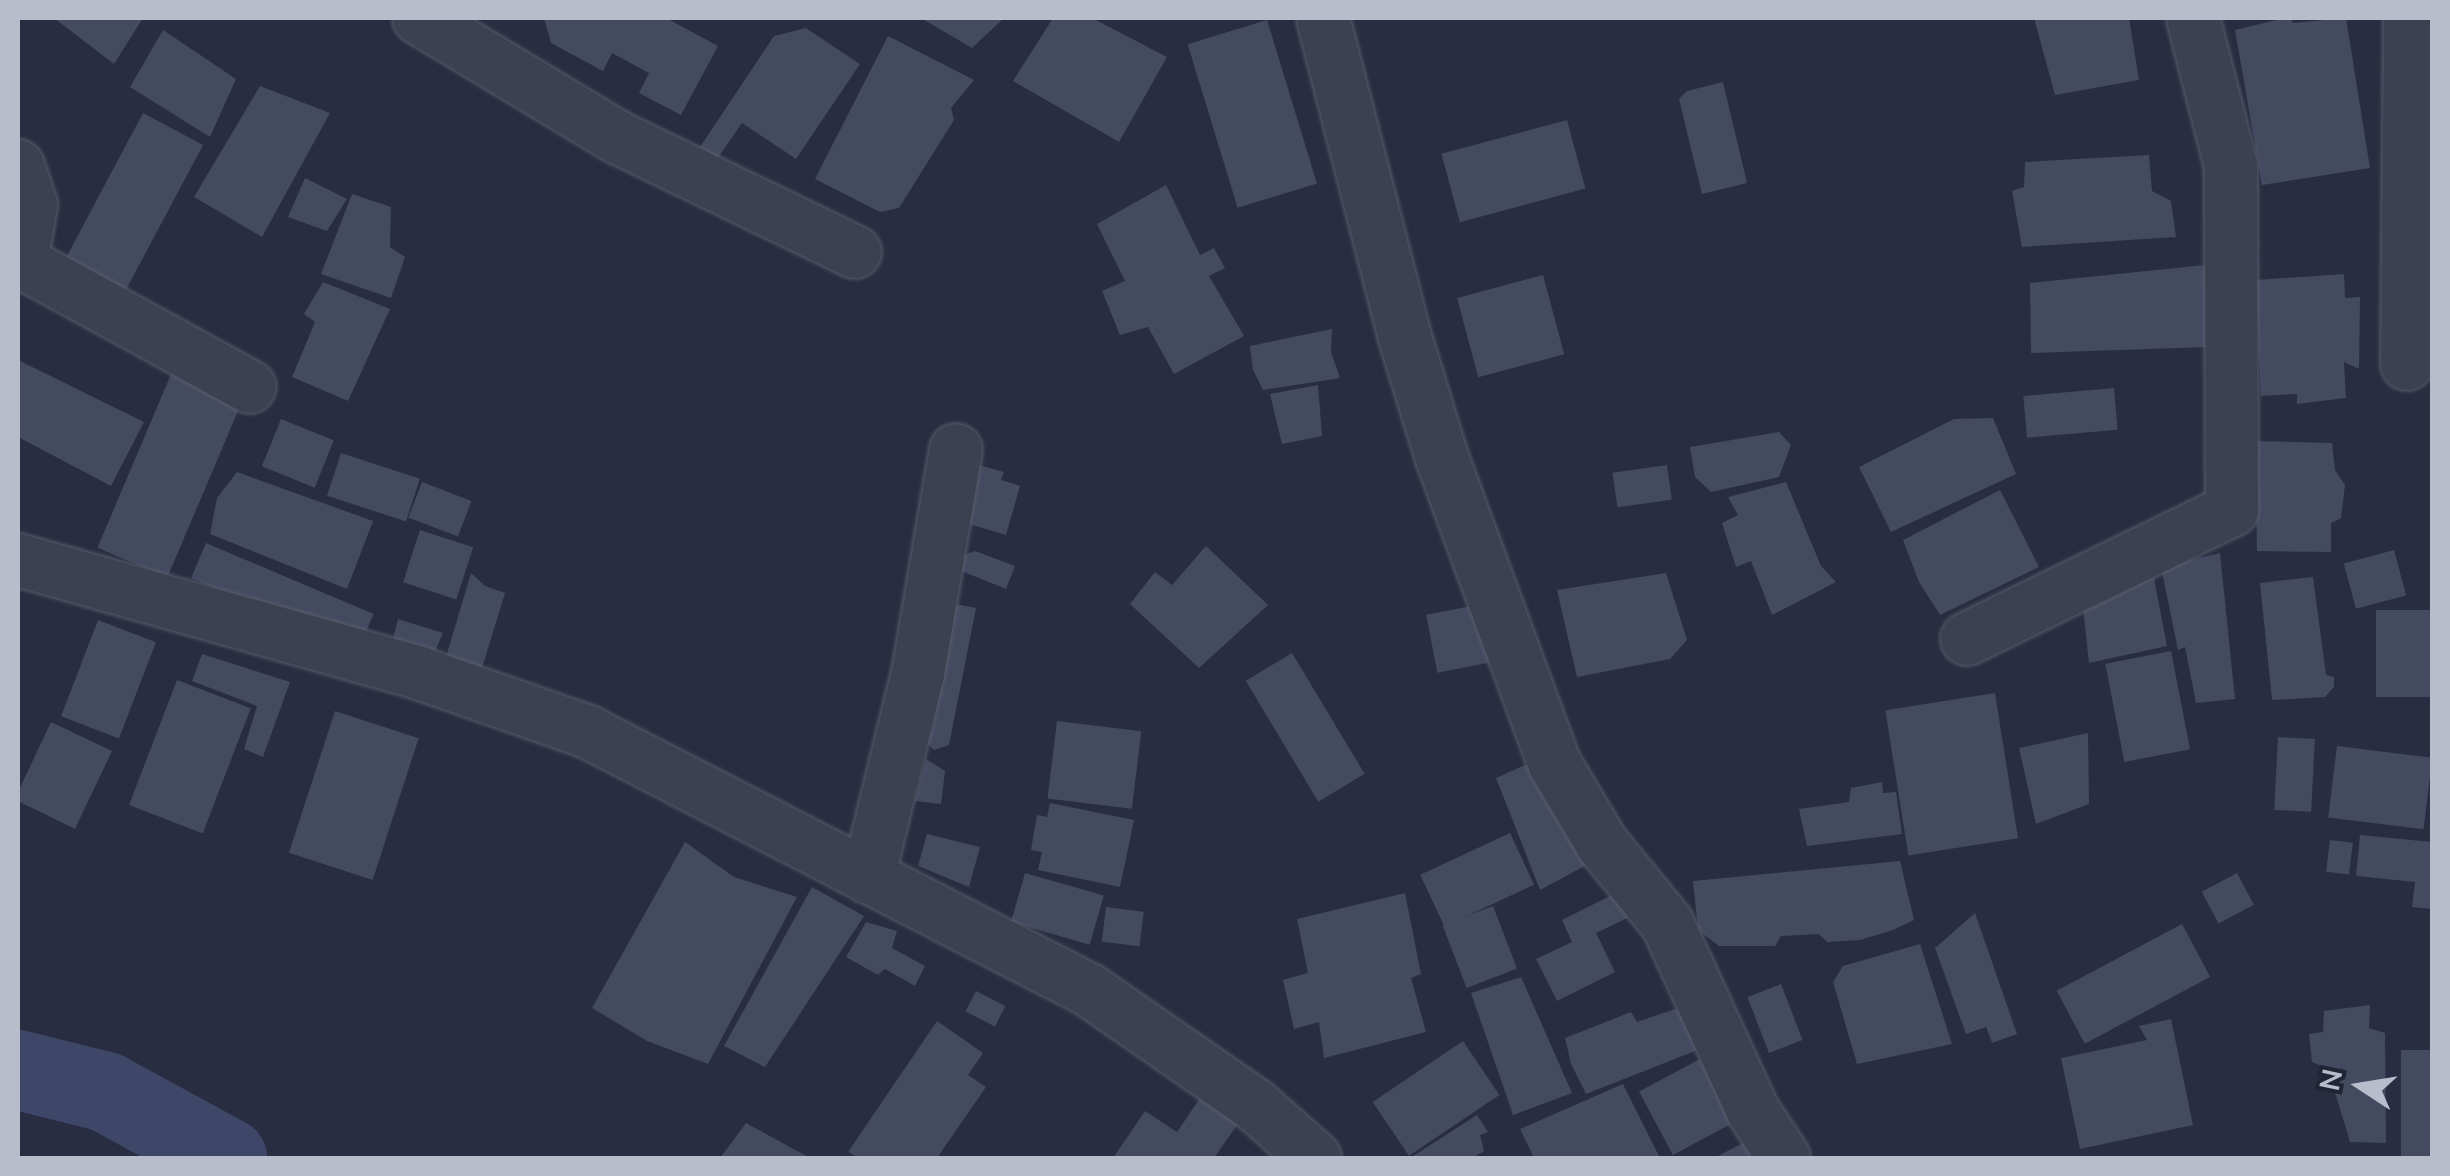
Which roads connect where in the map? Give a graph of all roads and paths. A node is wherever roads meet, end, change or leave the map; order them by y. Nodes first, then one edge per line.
1 (419, 18) edge
2 (1323, 18) edge
3 (2193, 18) edge
4 (2410, 18) edge
5 (18, 166) edge
6 (855, 252) dead end
7 (19, 261) edge
8 (2407, 364) dead end
9 (250, 387) dead end
10 (956, 450) dead end
11 (18, 560) edge
12 (1967, 638) dead end
13 (868, 877) junction
14 (1316, 1158) edge
15 (1784, 1158) edge

1 - 6 street
2 - 15 street
3 - 12 street
4 - 8 street
5 - 7 street
7 - 9 street
10 - 13 street
11 - 13 street
13 - 14 street

